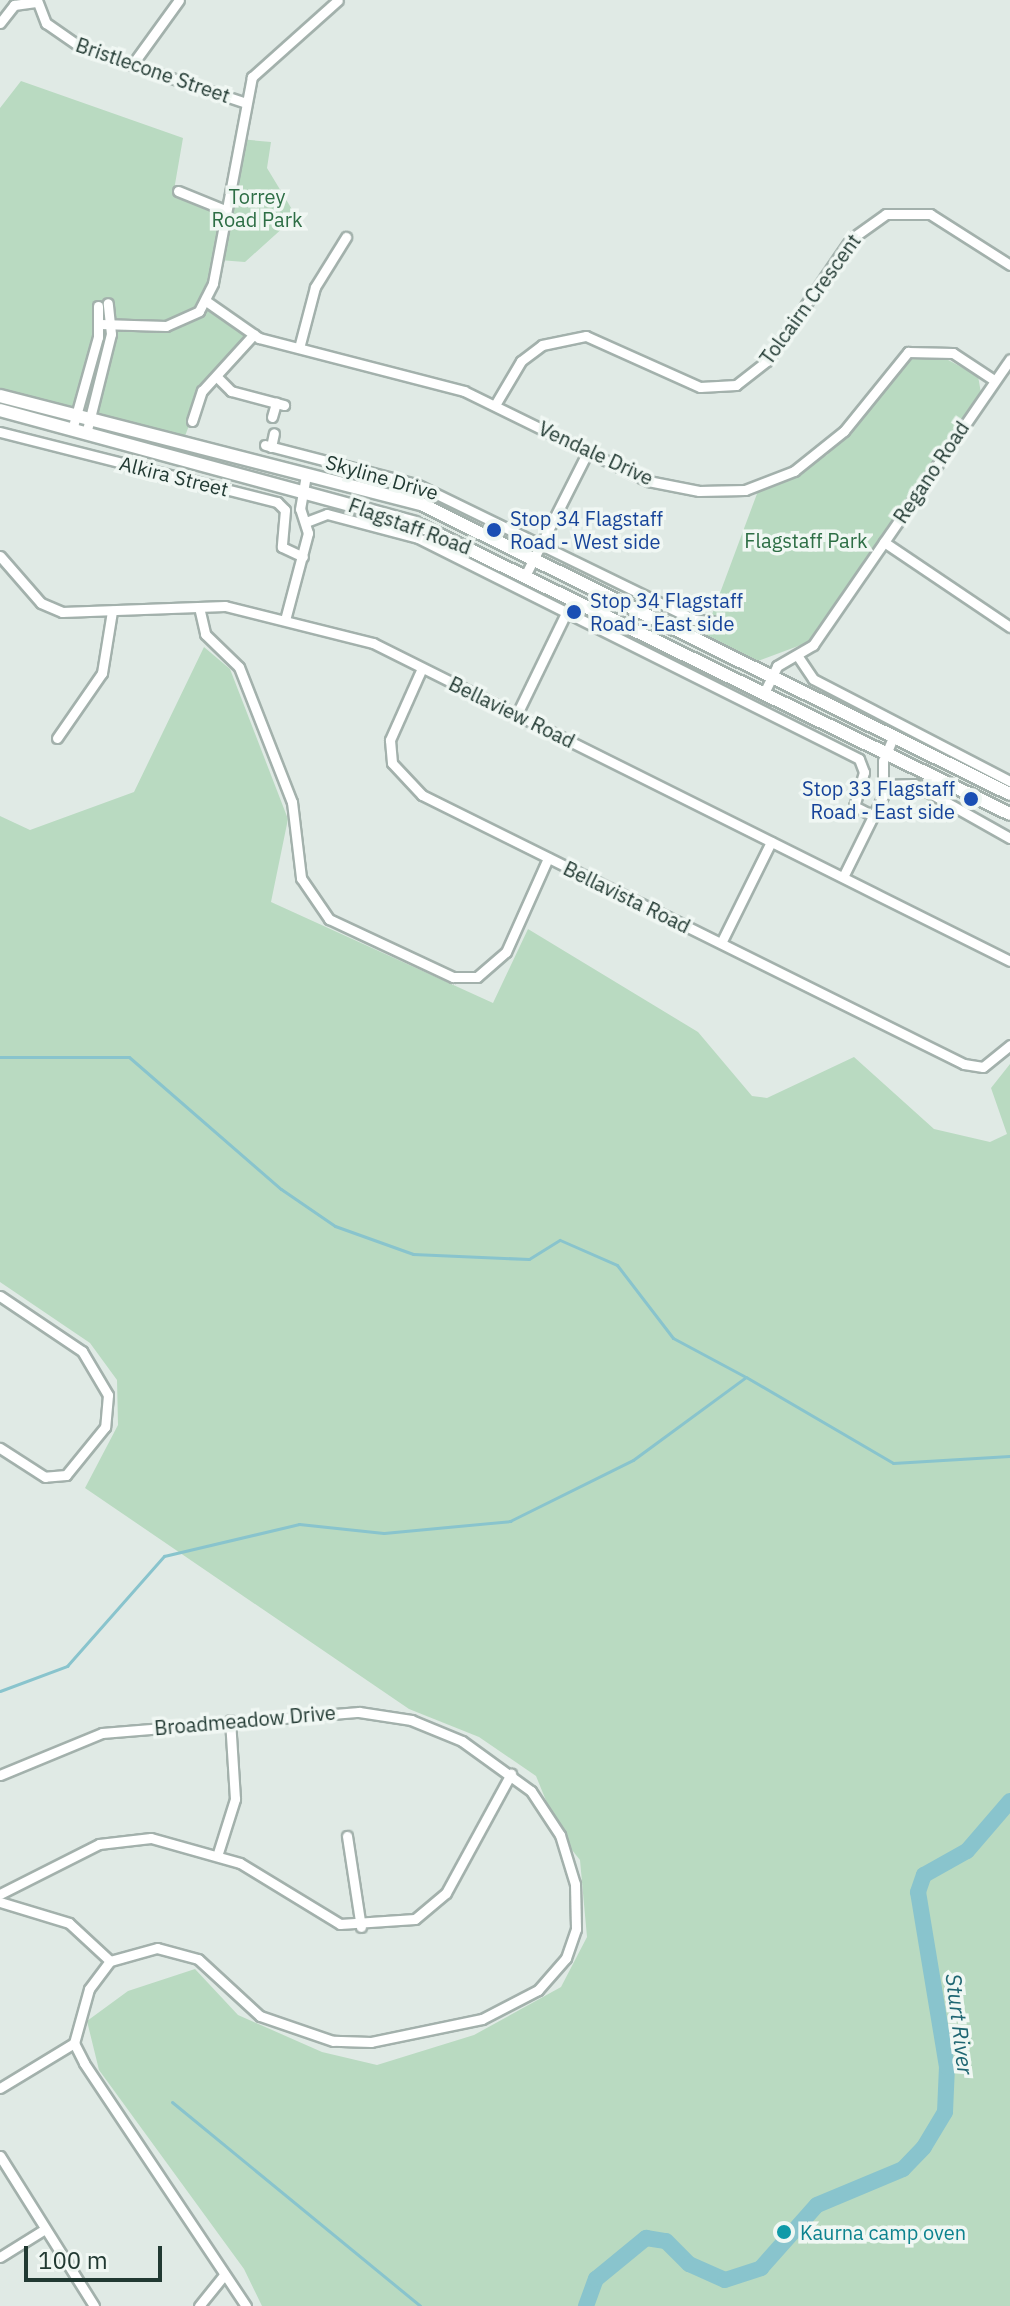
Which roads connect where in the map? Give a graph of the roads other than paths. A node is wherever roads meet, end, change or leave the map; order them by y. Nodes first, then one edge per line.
1 (179, 0) edge
2 (338, 0) edge
3 (37, 1) edge
4 (0, 23) edge
5 (132, 65) junction
6 (243, 102) junction
7 (178, 191) dead end
8 (225, 210) junction
9 (346, 237) dead end
10 (1010, 265) edge
11 (206, 301) junction
12 (100, 324) junction
13 (112, 325) junction
14 (254, 334) junction
15 (299, 348) junction
16 (1010, 359) edge
17 (217, 377) junction
18 (994, 380) junction
19 (0, 396) edge
20 (495, 405) junction
21 (0, 410) edge
22 (75, 416) junction
23 (272, 417) dead end
24 (90, 420) junction
25 (192, 421) dead end
26 (72, 430) junction
27 (0, 432) edge
28 (274, 433) dead end
29 (86, 434) junction
30 (588, 451) junction
31 (306, 475) junction
32 (303, 488) junction
33 (306, 522) junction
34 (884, 542) junction
35 (541, 546) junction
36 (0, 556) edge
37 (303, 557) junction
38 (534, 558) junction
39 (527, 572) junction
40 (199, 607) junction
41 (112, 611) junction
42 (566, 613) junction
43 (285, 620) junction
44 (712, 621) dead end
45 (1010, 627) edge
46 (799, 658) junction
47 (422, 668) junction
48 (771, 679) junction
49 (764, 693) junction
50 (517, 714) junction
51 (57, 738) dead end
52 (893, 738) junction
53 (885, 753) junction
54 (1010, 781) edge
55 (885, 785) junction
56 (1010, 794) edge
57 (1010, 814) edge
58 (874, 816) junction
59 (1010, 838) edge
60 (771, 842) junction
61 (548, 858) junction
62 (843, 877) junction
63 (721, 943) junction
64 (1010, 961) edge
65 (1010, 1045) edge
66 (0, 1296) edge
67 (1, 1452) edge
68 (230, 1720) junction
69 (511, 1774) junction
70 (0, 1775) edge
71 (347, 1836) dead end
72 (218, 1853) junction
73 (0, 1894) edge
74 (0, 1902) edge
75 (361, 1927) junction
76 (110, 1961) junction
77 (74, 2043) junction
78 (0, 2088) edge
79 (0, 2156) edge
80 (45, 2229) junction
81 (0, 2257) edge
82 (224, 2275) junction
83 (94, 2306) edge
84 (199, 2306) edge
85 (246, 2306) edge

1 - 5 street
2 - 6 street
3 - 4 street
3 - 5 street, Bristlecone Street
5 - 6 street, Bristlecone Street
6 - 8 street
7 - 8 street
8 - 11 street
9 - 15 street
10 - 20 street, Tolcairn Crescent
11 - 13 street
11 - 14 street, Vendale Drive
12 - 13 street
12 - 13 street
12 - 22 street
13 - 24 street
14 - 15 street, Vendale Drive
14 - 17 street
15 - 20 street, Vendale Drive
16 - 18 street, Regano Road
17 - 23 street
17 - 25 street
18 - 30 street, Vendale Drive
18 - 34 street, Regano Road
19 - 22 main road, Flagstaff Road
20 - 30 street, Vendale Drive
21 - 26 main road, Flagstaff Road
22 - 24 main road, Flagstaff Road
22 - 26 street
24 - 29 street
24 - 31 main road, Flagstaff Road
26 - 29 main road, Flagstaff Road
27 - 37 street, Alkira Street
28 - 35 street, Skyline Drive
29 - 32 main road, Flagstaff Road
30 - 35 street
31 - 32 street
31 - 38 main road, Flagstaff Road
32 - 33 street
32 - 39 main road, Flagstaff Road
33 - 37 street
33 - 42 street, Flagstaff Road
34 - 45 street
34 - 46 street, Regano Road
35 - 38 street
35 - 44 street, Skyline Drive
36 - 41 street, Bellaview Road
37 - 43 street
38 - 39 street
38 - 48 main road, Flagstaff Road
39 - 49 main road, Flagstaff Road
40 - 41 street, Bellaview Road
40 - 43 street, Bellaview Road
40 - 61 street
41 - 51 street
42 - 50 street
42 - 58 street, Flagstaff Road
43 - 47 street, Bellaview Road
46 - 48 street, Regano Road
46 - 54 street
47 - 50 street, Bellaview Road
47 - 61 street, Bellavista Road
48 - 49 street, Regano Road
48 - 52 main road, Flagstaff Road
49 - 53 main road, Flagstaff Road
50 - 60 street, Bellaview Road
52 - 53 street
52 - 56 main road, Flagstaff Road
53 - 55 street
53 - 57 main road, Flagstaff Road
55 - 58 street
55 - 59 street
58 - 62 street
60 - 62 street, Bellaview Road
60 - 63 street
61 - 63 street, Bellavista Road
62 - 64 street, Bellaview Road
63 - 65 street, Bellavista Road
66 - 67 street
68 - 69 street, Broadmeadow Drive
68 - 70 street, Broadmeadow Drive
68 - 72 street
69 - 75 street
69 - 76 street, Broadmeadow Drive
71 - 75 street
72 - 73 street
72 - 75 street
74 - 76 street
76 - 77 street
77 - 78 street
77 - 82 street
79 - 80 street
80 - 81 street
80 - 83 street
82 - 84 street
82 - 85 street

